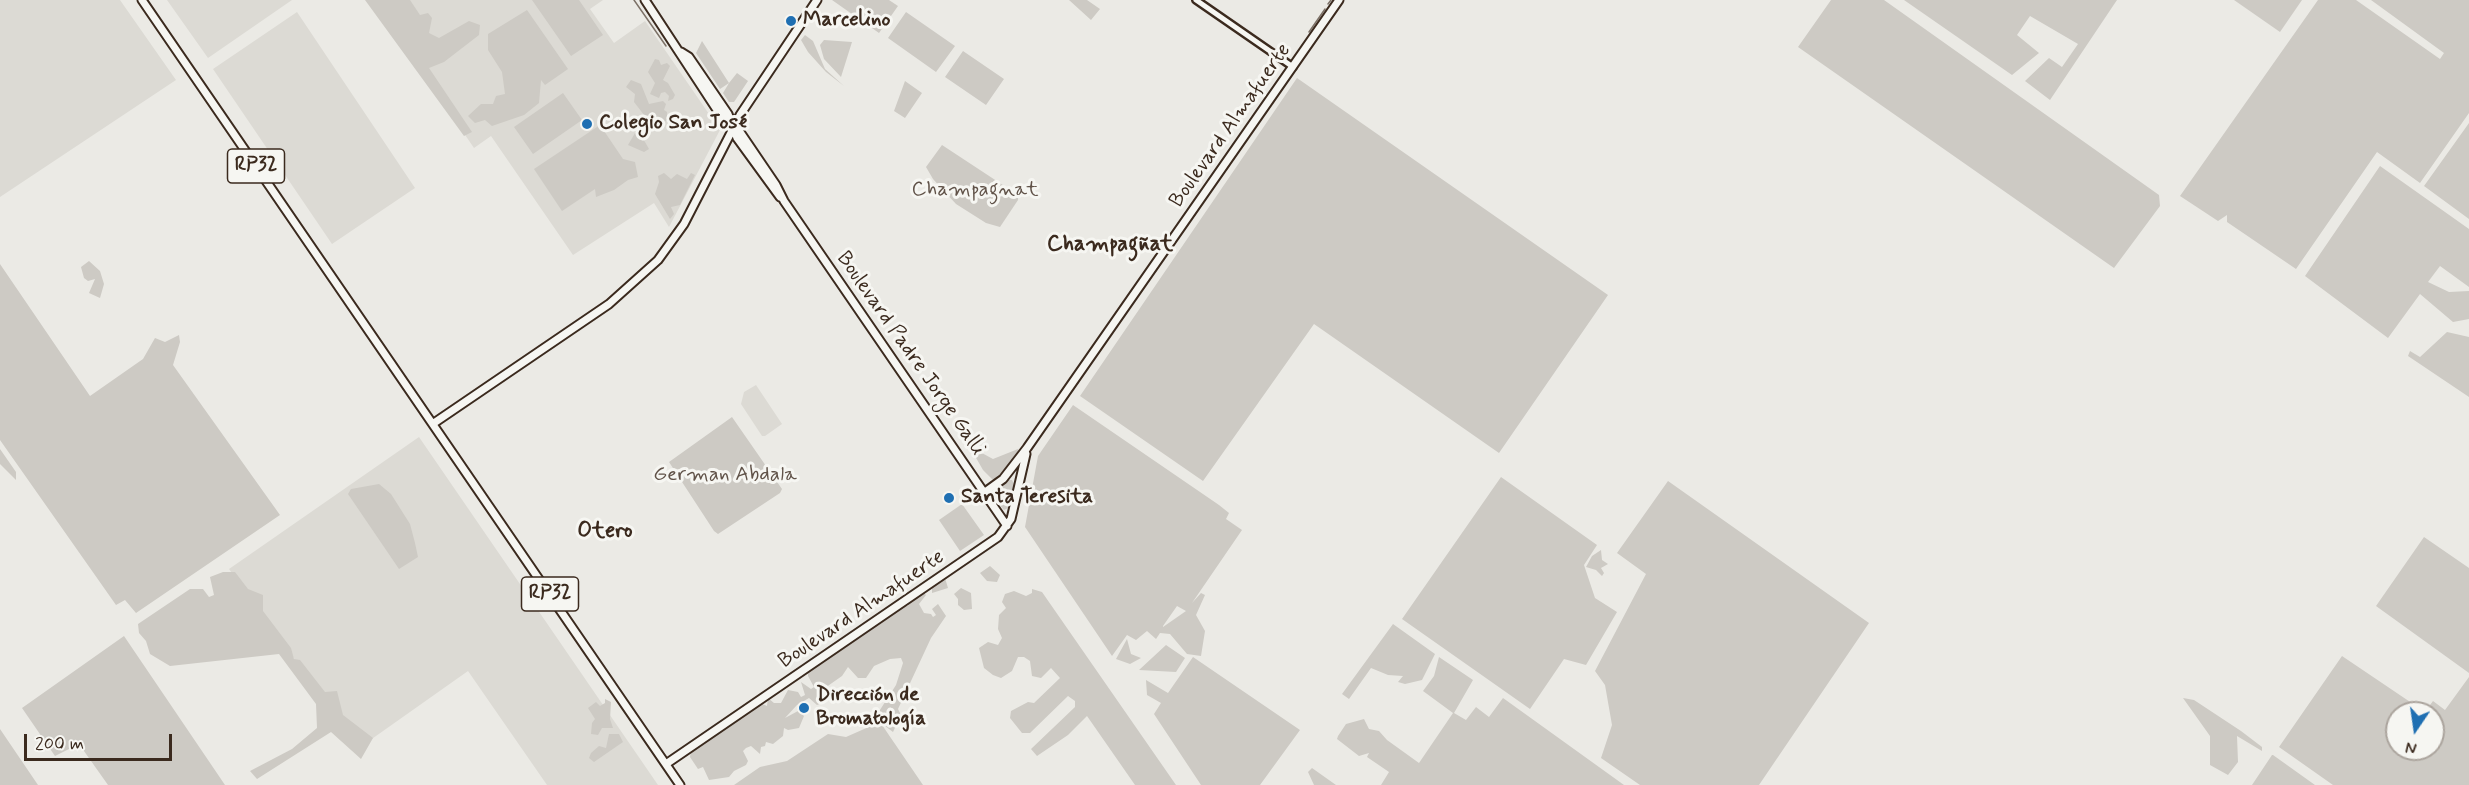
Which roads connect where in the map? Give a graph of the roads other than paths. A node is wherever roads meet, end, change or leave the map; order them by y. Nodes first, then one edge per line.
1 (142, 0) edge
2 (645, 0) edge
3 (818, 0) edge
4 (1196, 0) edge
5 (1339, 0) edge
6 (1293, 66) junction
7 (733, 127) junction
8 (434, 423) junction
9 (1027, 448) junction
10 (985, 492) junction
11 (1007, 526) junction
12 (666, 764) junction
13 (680, 785) edge

1 - 8 main road, RP32
2 - 7 main road, Boulevard Padre Jorge Galli
3 - 7 main road
4 - 6 street
5 - 6 main road, Boulevard Almafuerte
6 - 9 main road, Boulevard Almafuerte
7 - 8 main road
7 - 10 main road, Boulevard Padre Jorge Galli
8 - 12 main road, RP32
9 - 10 main road, Boulevard Almafuerte
9 - 11 main road, Boulevard Almafuerte
10 - 11 main road, Boulevard Padre Jorge Galli
11 - 12 main road, Boulevard Almafuerte
12 - 13 main road, RP32

